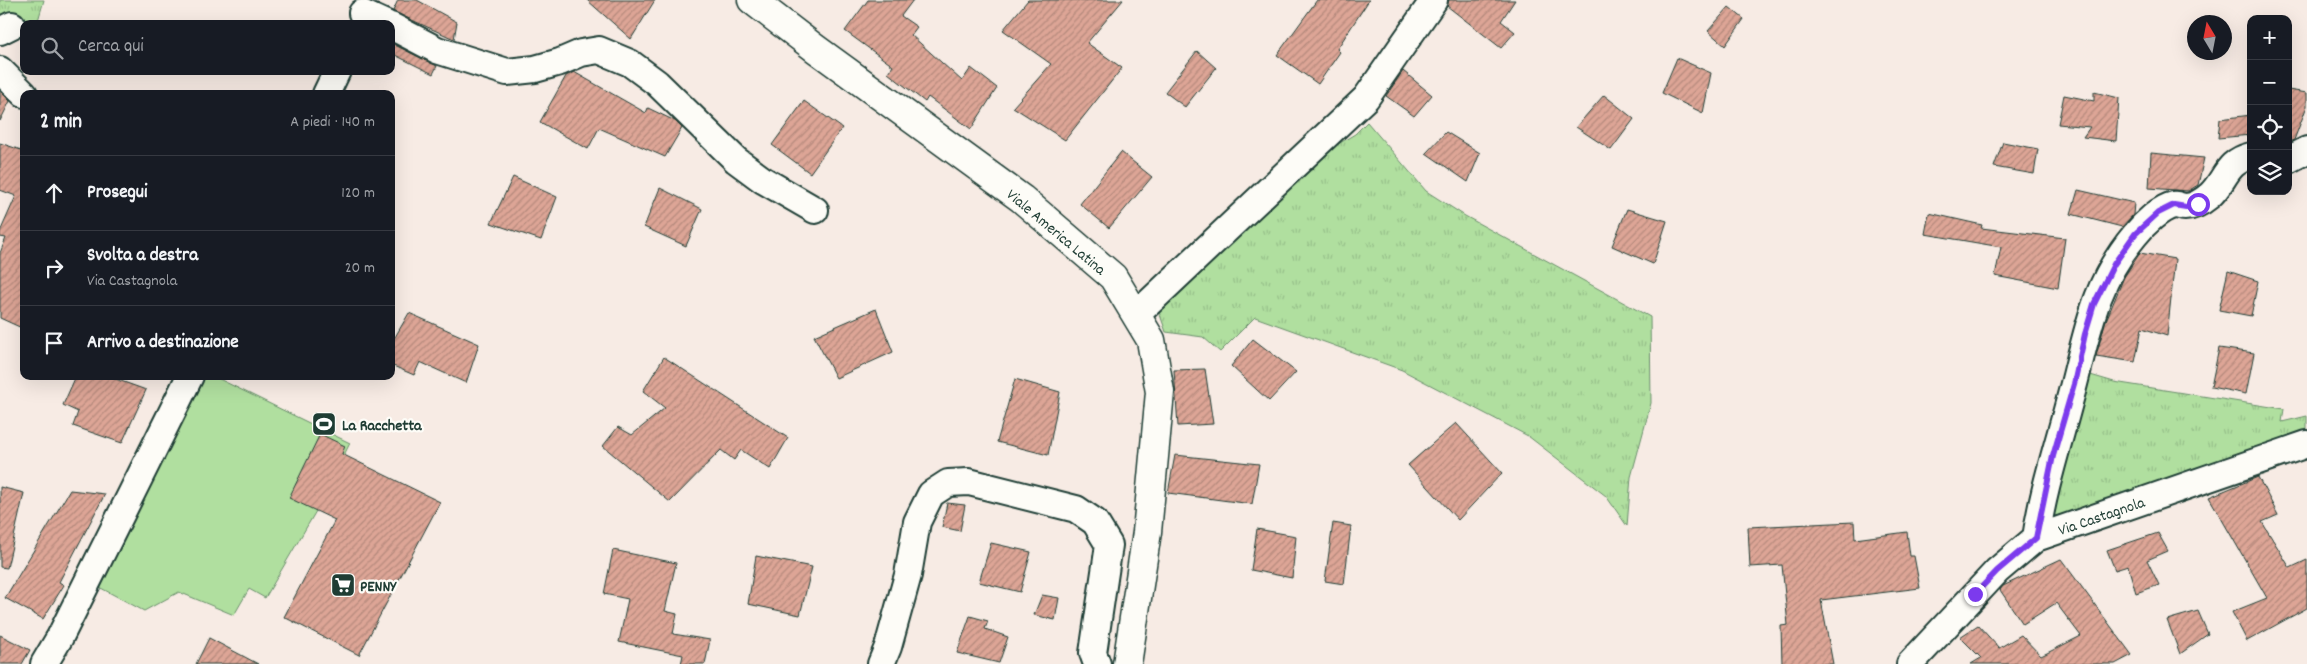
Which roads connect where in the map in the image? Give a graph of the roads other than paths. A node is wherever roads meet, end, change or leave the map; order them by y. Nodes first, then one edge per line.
1 (752, 0) edge
2 (1434, 0) edge
3 (362, 12) edge
4 (378, 20) edge
5 (395, 28) edge
6 (0, 70) edge
7 (335, 75) edge
8 (20, 90) edge
9 (328, 90) edge
10 (2307, 150) edge
11 (2247, 157) edge
12 (2292, 158) edge
13 (815, 210) dead end
14 (1136, 315) junction
15 (188, 380) edge
16 (2307, 444) edge
17 (2036, 538) junction
18 (44, 664) edge
19 (881, 664) edge
20 (1097, 664) edge
21 (1127, 664) edge
22 (1910, 664) edge

1 - 14 main road, Viale America Latina
2 - 14 street
3 - 4 street
5 - 13 street
6 - 8 street
7 - 9 street
10 - 12 street
11 - 17 street
14 - 21 main road, Viale America Latina
15 - 18 street
16 - 17 street, Via Castagnola
17 - 22 street, Via Castagnola
19 - 20 street

